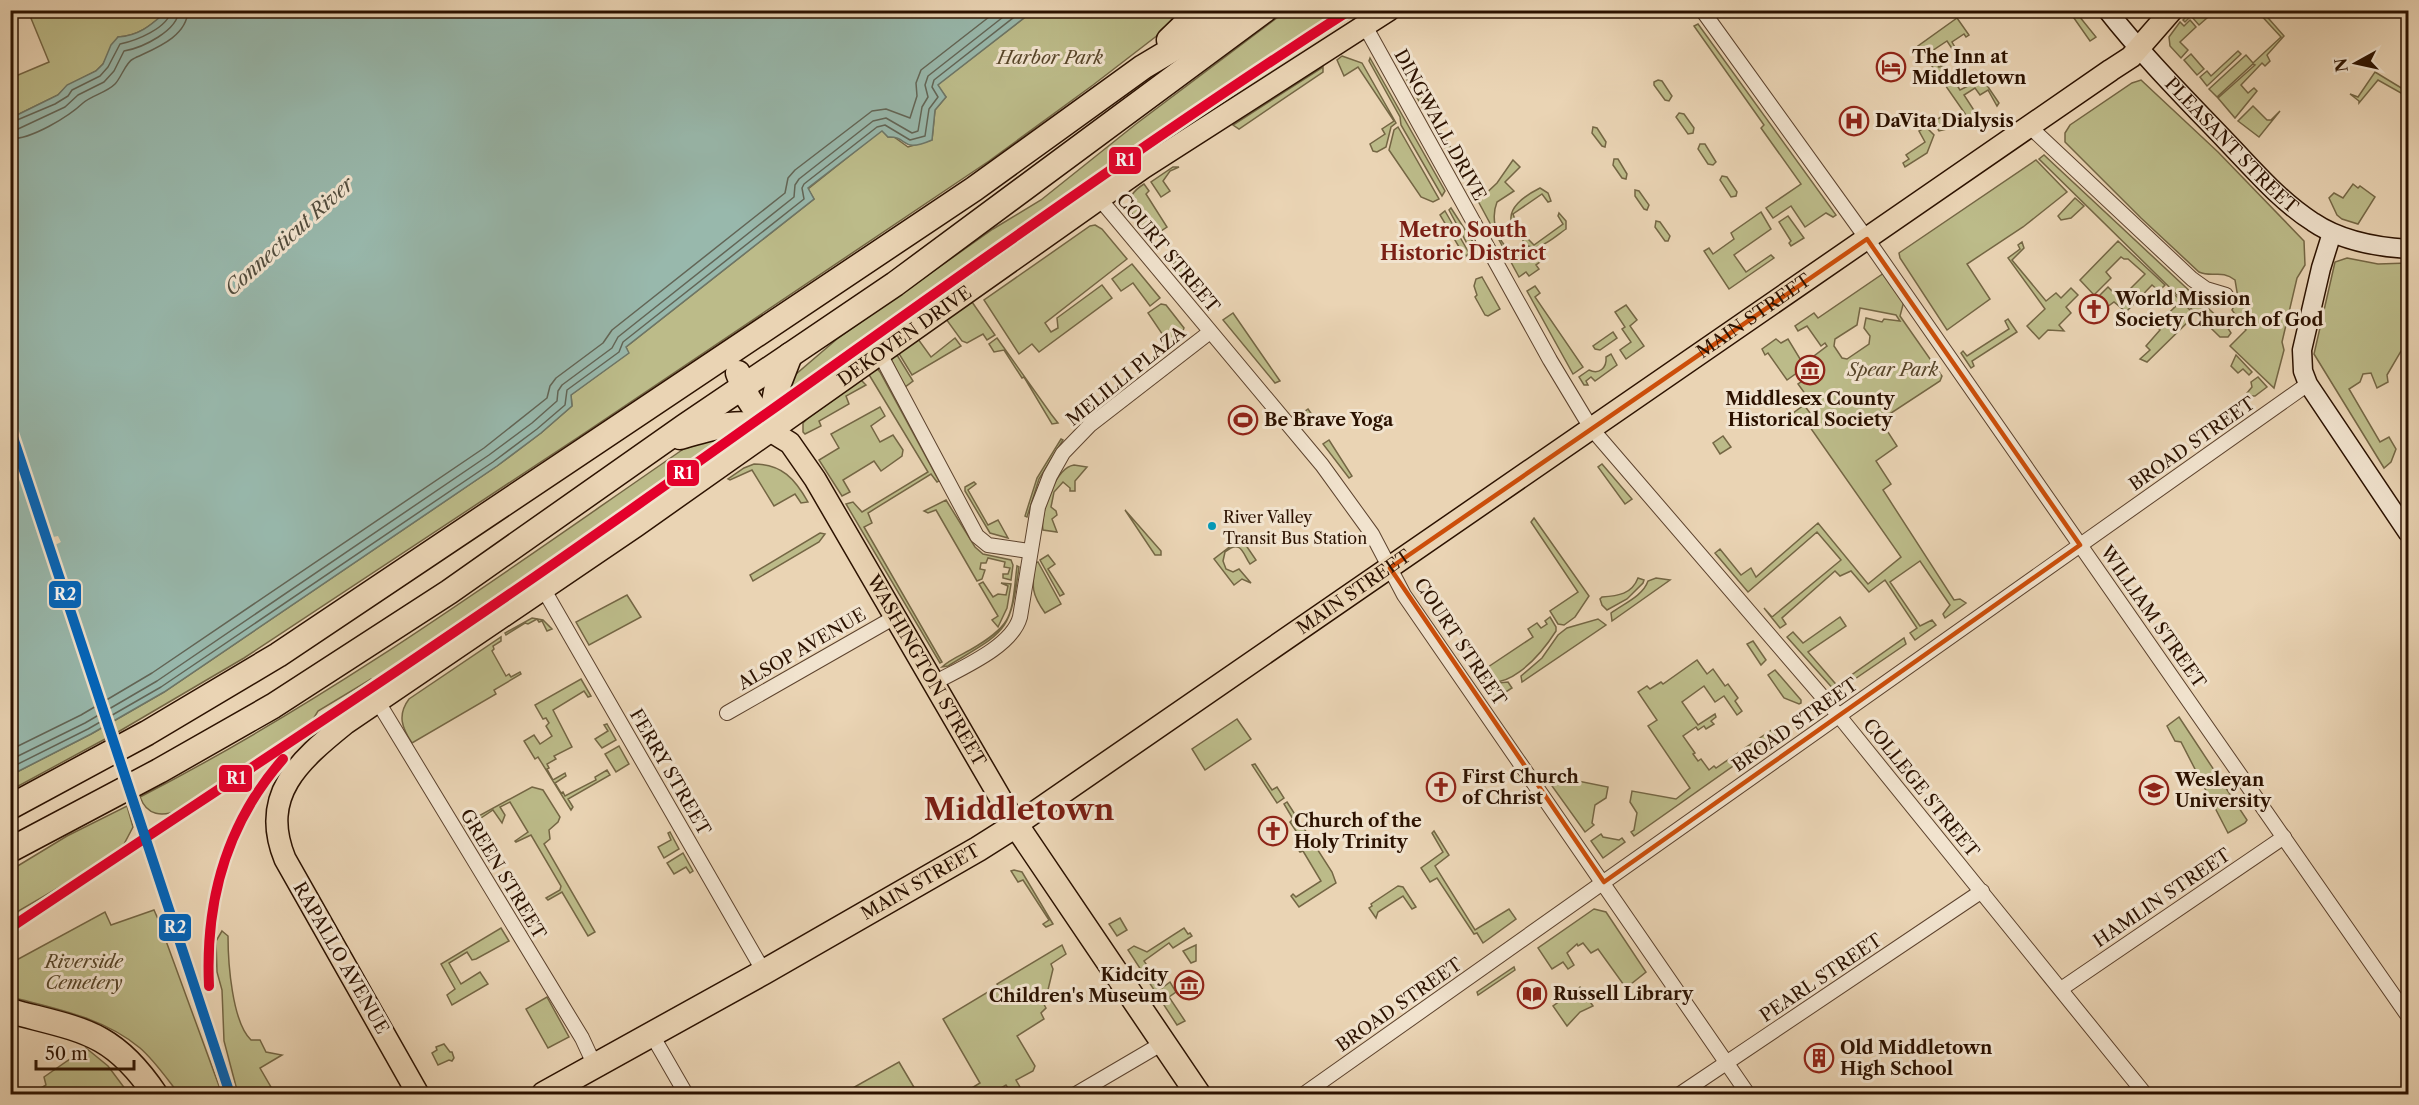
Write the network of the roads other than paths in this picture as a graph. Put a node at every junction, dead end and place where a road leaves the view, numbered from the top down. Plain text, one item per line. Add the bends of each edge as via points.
1 (1200, 10) edge
2 (1232, 10) edge
3 (1265, 10) edge
4 (1389, 10) edge
5 (1702, 10) edge
6 (2107, 10) edge
7 (2172, 10) edge
8 (1365, 26) junction
9 (2139, 48) junction
10 (1143, 67) junction
11 (2030, 127) junction
12 (1099, 198) junction
13 (2332, 232) junction
14 (1867, 239) junction
15 (2409, 249) edge
16 (2226, 294) dead end
17 (1210, 332) junction
18 (735, 350) junction
19 (880, 354) junction
20 (790, 356) junction
21 (2308, 384) junction
22 (742, 387) junction
23 (1591, 428) junction
24 (769, 430) junction
25 (663, 441) junction
26 (2409, 533) edge
27 (2080, 545) junction
28 (1029, 551) junction
29 (1390, 568) junction
30 (544, 590) junction
31 (895, 616) junction
32 (934, 683) junction
33 (378, 702) junction
34 (727, 713) dead end
35 (1839, 716) junction
36 (10, 807) edge
37 (275, 818) joint
38 (1016, 825) junction
39 (2284, 837) junction
40 (10, 850) edge
41 (1604, 882) junction
42 (1982, 891) junction
43 (764, 972) junction
44 (2061, 989) junction
45 (10, 1011) edge
46 (2409, 1016) edge
47 (652, 1035) junction
48 (1163, 1042) junction
49 (1727, 1063) junction
50 (595, 1066) junction
51 (155, 1095) edge
52 (418, 1095) edge
53 (544, 1095) edge
54 (686, 1095) edge
55 (1076, 1095) edge
56 (1198, 1095) edge
57 (1304, 1095) edge
58 (1680, 1095) edge
59 (1748, 1095) edge
60 (2145, 1095) edge

1 - 10 highway
2 - 10 highway
3 - 20 highway via 904,277
4 - 8 main road, DEKOVEN DRIVE
5 - 14 street, WILLIAM STREET
6 - 9 street, PLEASANT STREET
7 - 9 main road, MAIN STREET
8 - 12 main road, DEKOVEN DRIVE via 1228,111
8 - 23 street, DINGWALL DRIVE
9 - 11 main road, MAIN STREET
9 - 13 street, PLEASANT STREET via 2276,193
10 - 18 highway via 974,189
11 - 14 main road, MAIN STREET
11 - 16 street via 2192,279 2206,289
12 - 17 street, COURT STREET
12 - 19 main road, DEKOVEN DRIVE
13 - 15 street, PLEASANT STREET via 2375,246
13 - 21 street via 2302,350 2302,371
14 - 23 main road, MAIN STREET
14 - 27 street, WILLIAM STREET
17 - 28 street, MELILLI PLAZA via 1090,425 1068,448 1054,467 1041,497
17 - 29 street, COURT STREET via 1322,465 1372,534
18 - 22 highway
18 - 36 highway via 278,655 147,734
19 - 24 main road, DEKOVEN DRIVE
19 - 28 street via 977,536 988,545
20 - 22 highway
20 - 24 highway via 776,391
21 - 26 street
21 - 27 street, BROAD STREET
22 - 24 highway
22 - 25 highway
23 - 29 main road, MAIN STREET
23 - 35 street, COLLEGE STREET
24 - 25 highway via 750,425 725,426
24 - 30 main road, DEKOVEN DRIVE
24 - 31 main road, WASHINGTON STREET via 790,443 801,458
25 - 40 highway via 317,680 198,750
27 - 35 street, BROAD STREET
27 - 39 street, WILLIAM STREET
28 - 32 street, MELILLI PLAZA via 1015,631 993,649
29 - 38 main road, MAIN STREET
29 - 41 street, COURT STREET via 1404,595
30 - 33 main road, DEKOVEN DRIVE
30 - 43 street, FERRY STREET
31 - 32 main road, WASHINGTON STREET
31 - 34 street, ALSOP AVENUE
32 - 38 main road, WASHINGTON STREET
33 - 37 main road, DEKOVEN DRIVE via 312,752 286,784
33 - 50 street, GREEN STREET via 582,1038
35 - 41 street, BROAD STREET
35 - 42 street, COLLEGE STREET
37 - 52 main road, RAPALLO AVENUE via 275,832 285,859
38 - 43 highway, MAIN STREET
38 - 48 highway, WASHINGTON STREET
39 - 44 street, HAMLIN STREET
39 - 46 street, WILLIAM STREET
41 - 49 street, COURT STREET
41 - 57 street, BROAD STREET
42 - 44 street, COLLEGE STREET
42 - 49 street, PEARL STREET
43 - 47 highway, MAIN STREET
44 - 60 street, COLLEGE STREET
45 - 51 highway via 102,1040 132,1063
47 - 50 highway, MAIN STREET
47 - 54 street
48 - 55 street
48 - 56 highway, WASHINGTON STREET
49 - 58 street, PEARL STREET
49 - 59 street, COURT STREET
50 - 53 highway, MAIN STREET

